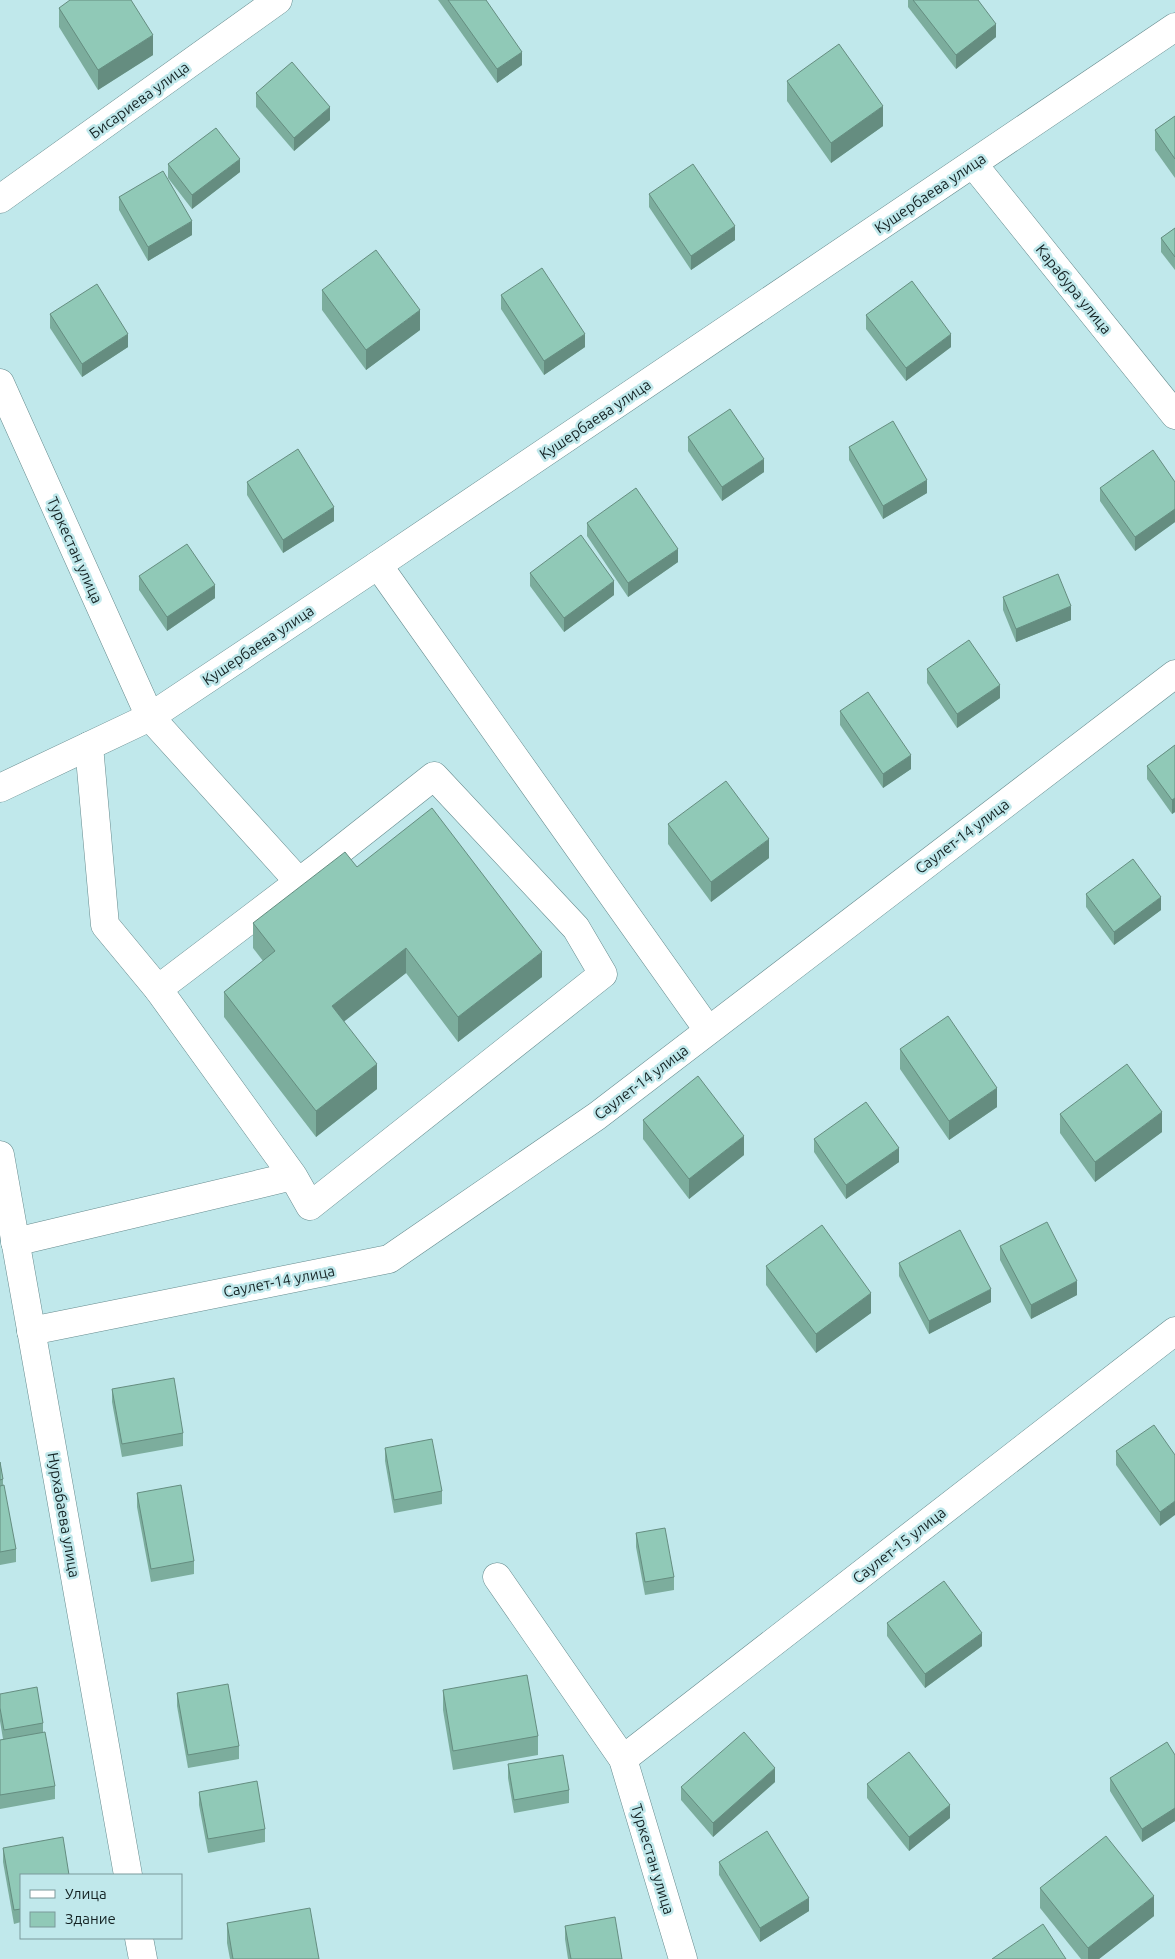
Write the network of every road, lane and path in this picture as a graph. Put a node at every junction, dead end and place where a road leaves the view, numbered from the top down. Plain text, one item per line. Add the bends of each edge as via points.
1 (278, 0) edge
2 (1175, 27) edge
3 (973, 164) junction
4 (0, 199) edge
5 (0, 383) edge
6 (1175, 415) edge
7 (378, 566) junction
8 (1175, 674) edge
9 (150, 717) junction
10 (89, 746) junction
11 (0, 788) edge
12 (299, 882) junction
13 (158, 988) junction
14 (708, 1030) junction
15 (0, 1155) edge
16 (293, 1176) junction
17 (15, 1242) junction
18 (31, 1330) junction
19 (1175, 1331) edge
20 (496, 1577) dead end
21 (623, 1759) junction
22 (128, 1874) edge
23 (139, 1939) edge
24 (143, 1959) edge
25 (683, 1959) edge

1 - 4 street, Бисариева улица
2 - 3 street, Кушербаева улица
3 - 6 street, Карабура улица
3 - 7 street, Кушербаева улица
5 - 9 street, Туркестан улица
7 - 9 street, Кушербаева улица
7 - 14 street
8 - 14 street, Саулет-14 улица
9 - 10 street, Кушербаева улица
9 - 12 street, Туркестан улица
10 - 11 street, Кушербаева улица
10 - 13 street via 105,925
12 - 13 street
12 - 16 street via 434,776 576,928 603,974 310,1206
13 - 16 street
14 - 18 street, Саулет-14 улица via 596,1116 389,1259
15 - 17 street, Нурхабаева улица
16 - 17 street
17 - 18 street, Нурхабаева улица
18 - 22 street, Нурхабаева улица
19 - 21 street, Саулет-15 улица
20 - 21 street, Туркестан улица
21 - 25 street, Туркестан улица
23 - 24 street

